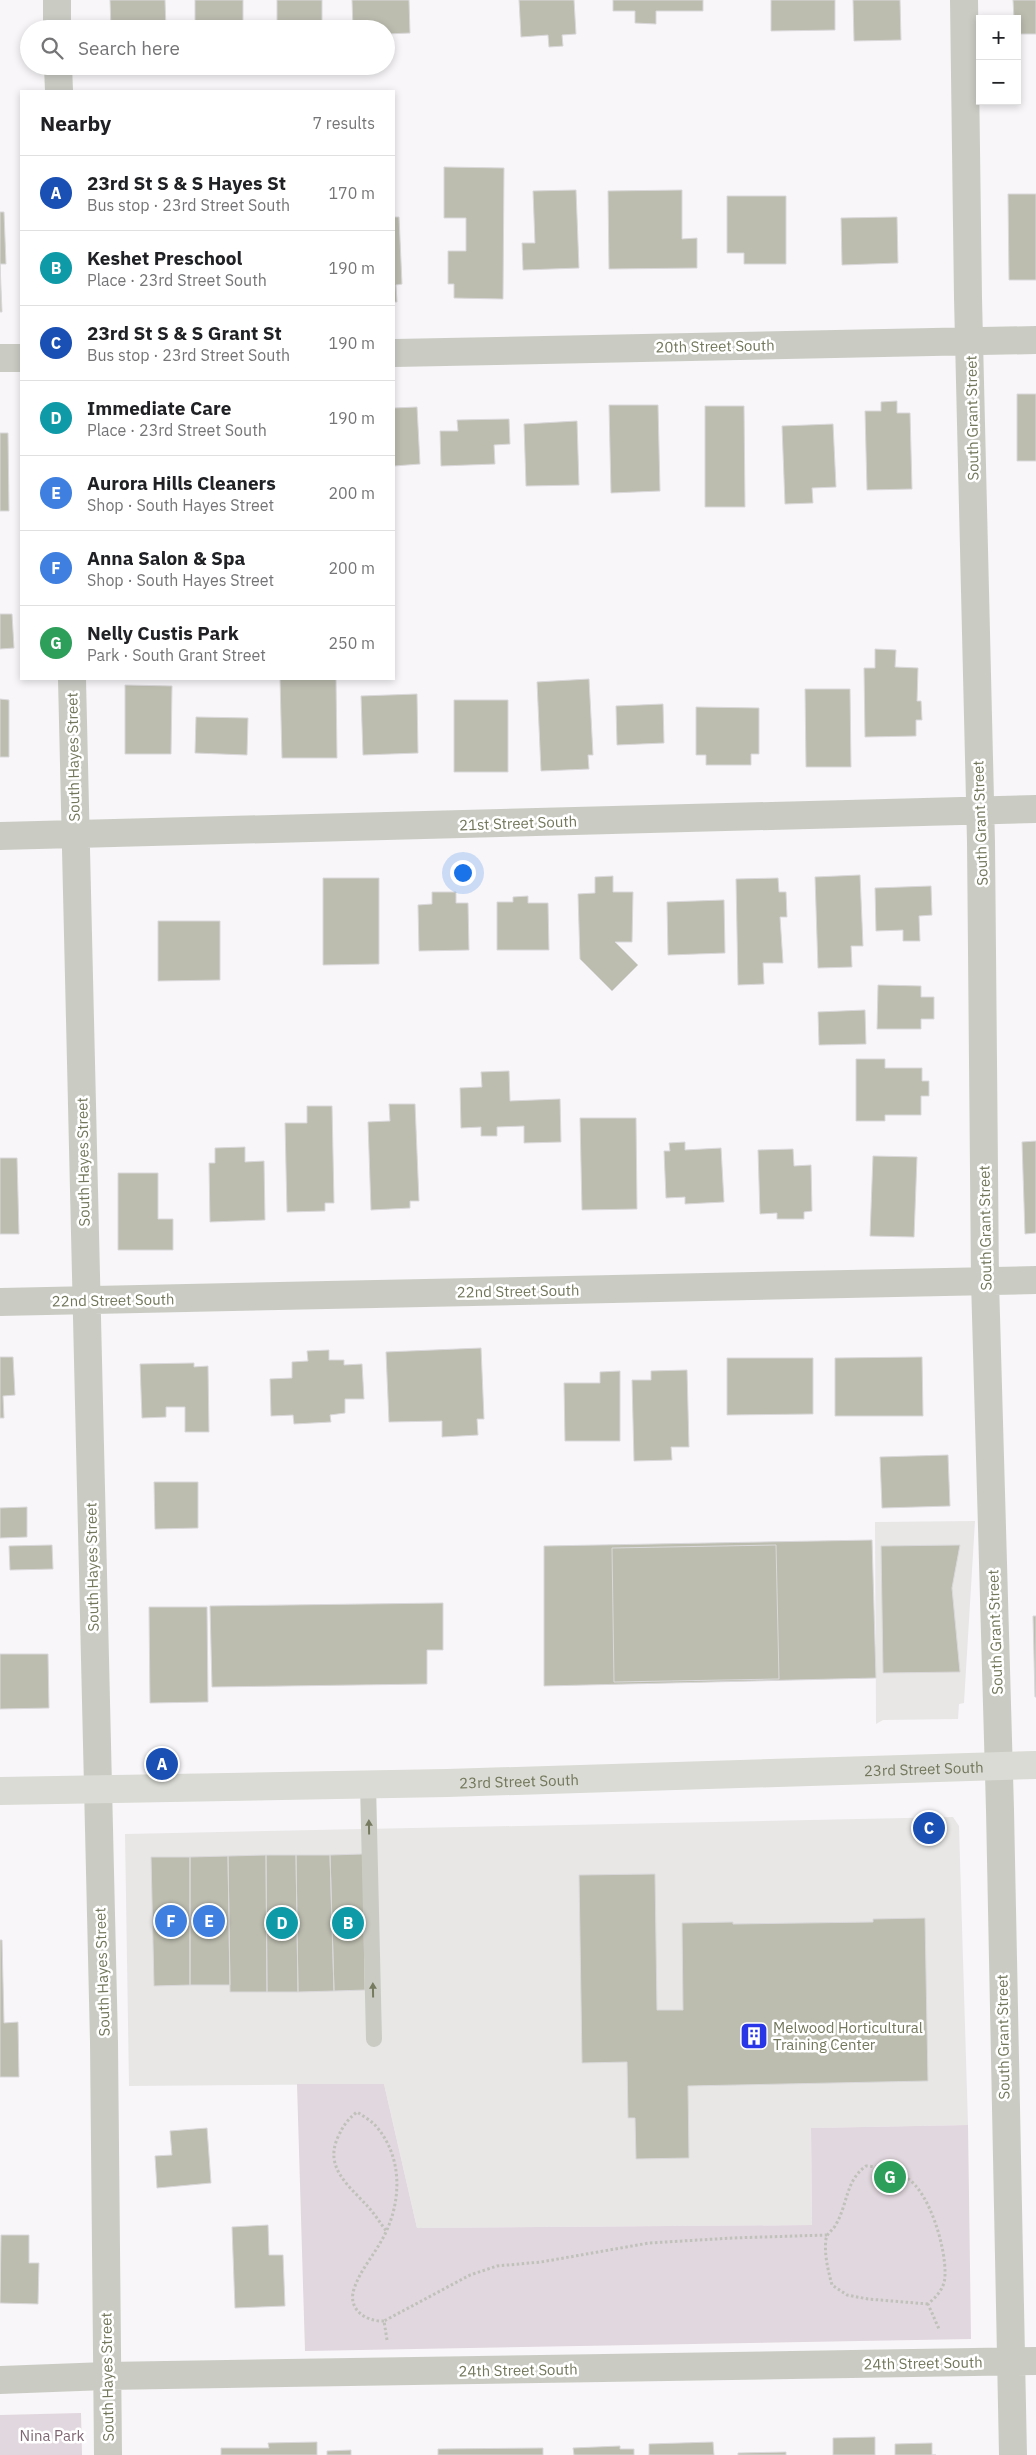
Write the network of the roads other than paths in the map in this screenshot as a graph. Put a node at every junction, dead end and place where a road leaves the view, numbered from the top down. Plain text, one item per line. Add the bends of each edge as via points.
1 (57, 0) edge
2 (964, 0) edge
3 (57, 20) edge
4 (58, 75) edge
5 (59, 90) edge
6 (1036, 340) edge
7 (970, 341) junction
8 (395, 353) edge
9 (0, 358) edge
10 (20, 358) edge
11 (72, 680) edge
12 (1036, 809) edge
13 (980, 810) junction
14 (75, 835) junction
15 (0, 836) edge
16 (1036, 1280) edge
17 (985, 1281) junction
18 (87, 1300) junction
19 (0, 1302) edge
20 (1036, 1765) edge
21 (998, 1766) junction
22 (368, 1784) junction
23 (97, 1789) junction
24 (0, 1791) edge
25 (374, 2038) dead end
26 (1023, 2361) edge
27 (106, 2376) junction
28 (0, 2380) edge
29 (108, 2455) edge
30 (1013, 2455) edge

1 - 3 street
2 - 7 street, South Grant Street
4 - 5 street
6 - 7 street, 20th Street South
7 - 8 street, 20th Street South
7 - 13 street, South Grant Street
9 - 10 street
11 - 14 street, South Hayes Street
12 - 13 street, 21st Street South
13 - 14 street, 21st Street South
13 - 17 street, South Grant Street
14 - 15 street, 21st Street South
14 - 18 street, South Hayes Street
16 - 17 street, 22nd Street South
17 - 18 street, 22nd Street South
17 - 21 street, South Grant Street
18 - 19 street, 22nd Street South
18 - 23 street, South Hayes Street
20 - 21 street, 23rd Street South
21 - 22 street, 23rd Street South
21 - 26 street, South Grant Street
22 - 23 street, 23rd Street South
25 -> 22 lane
23 - 24 street, 23rd Street South
23 - 27 street, South Hayes Street via 104,2042
26 - 27 street, 24th Street South
26 - 30 street, South Grant Street
27 - 28 street, 24th Street South
27 - 29 street, South Hayes Street

